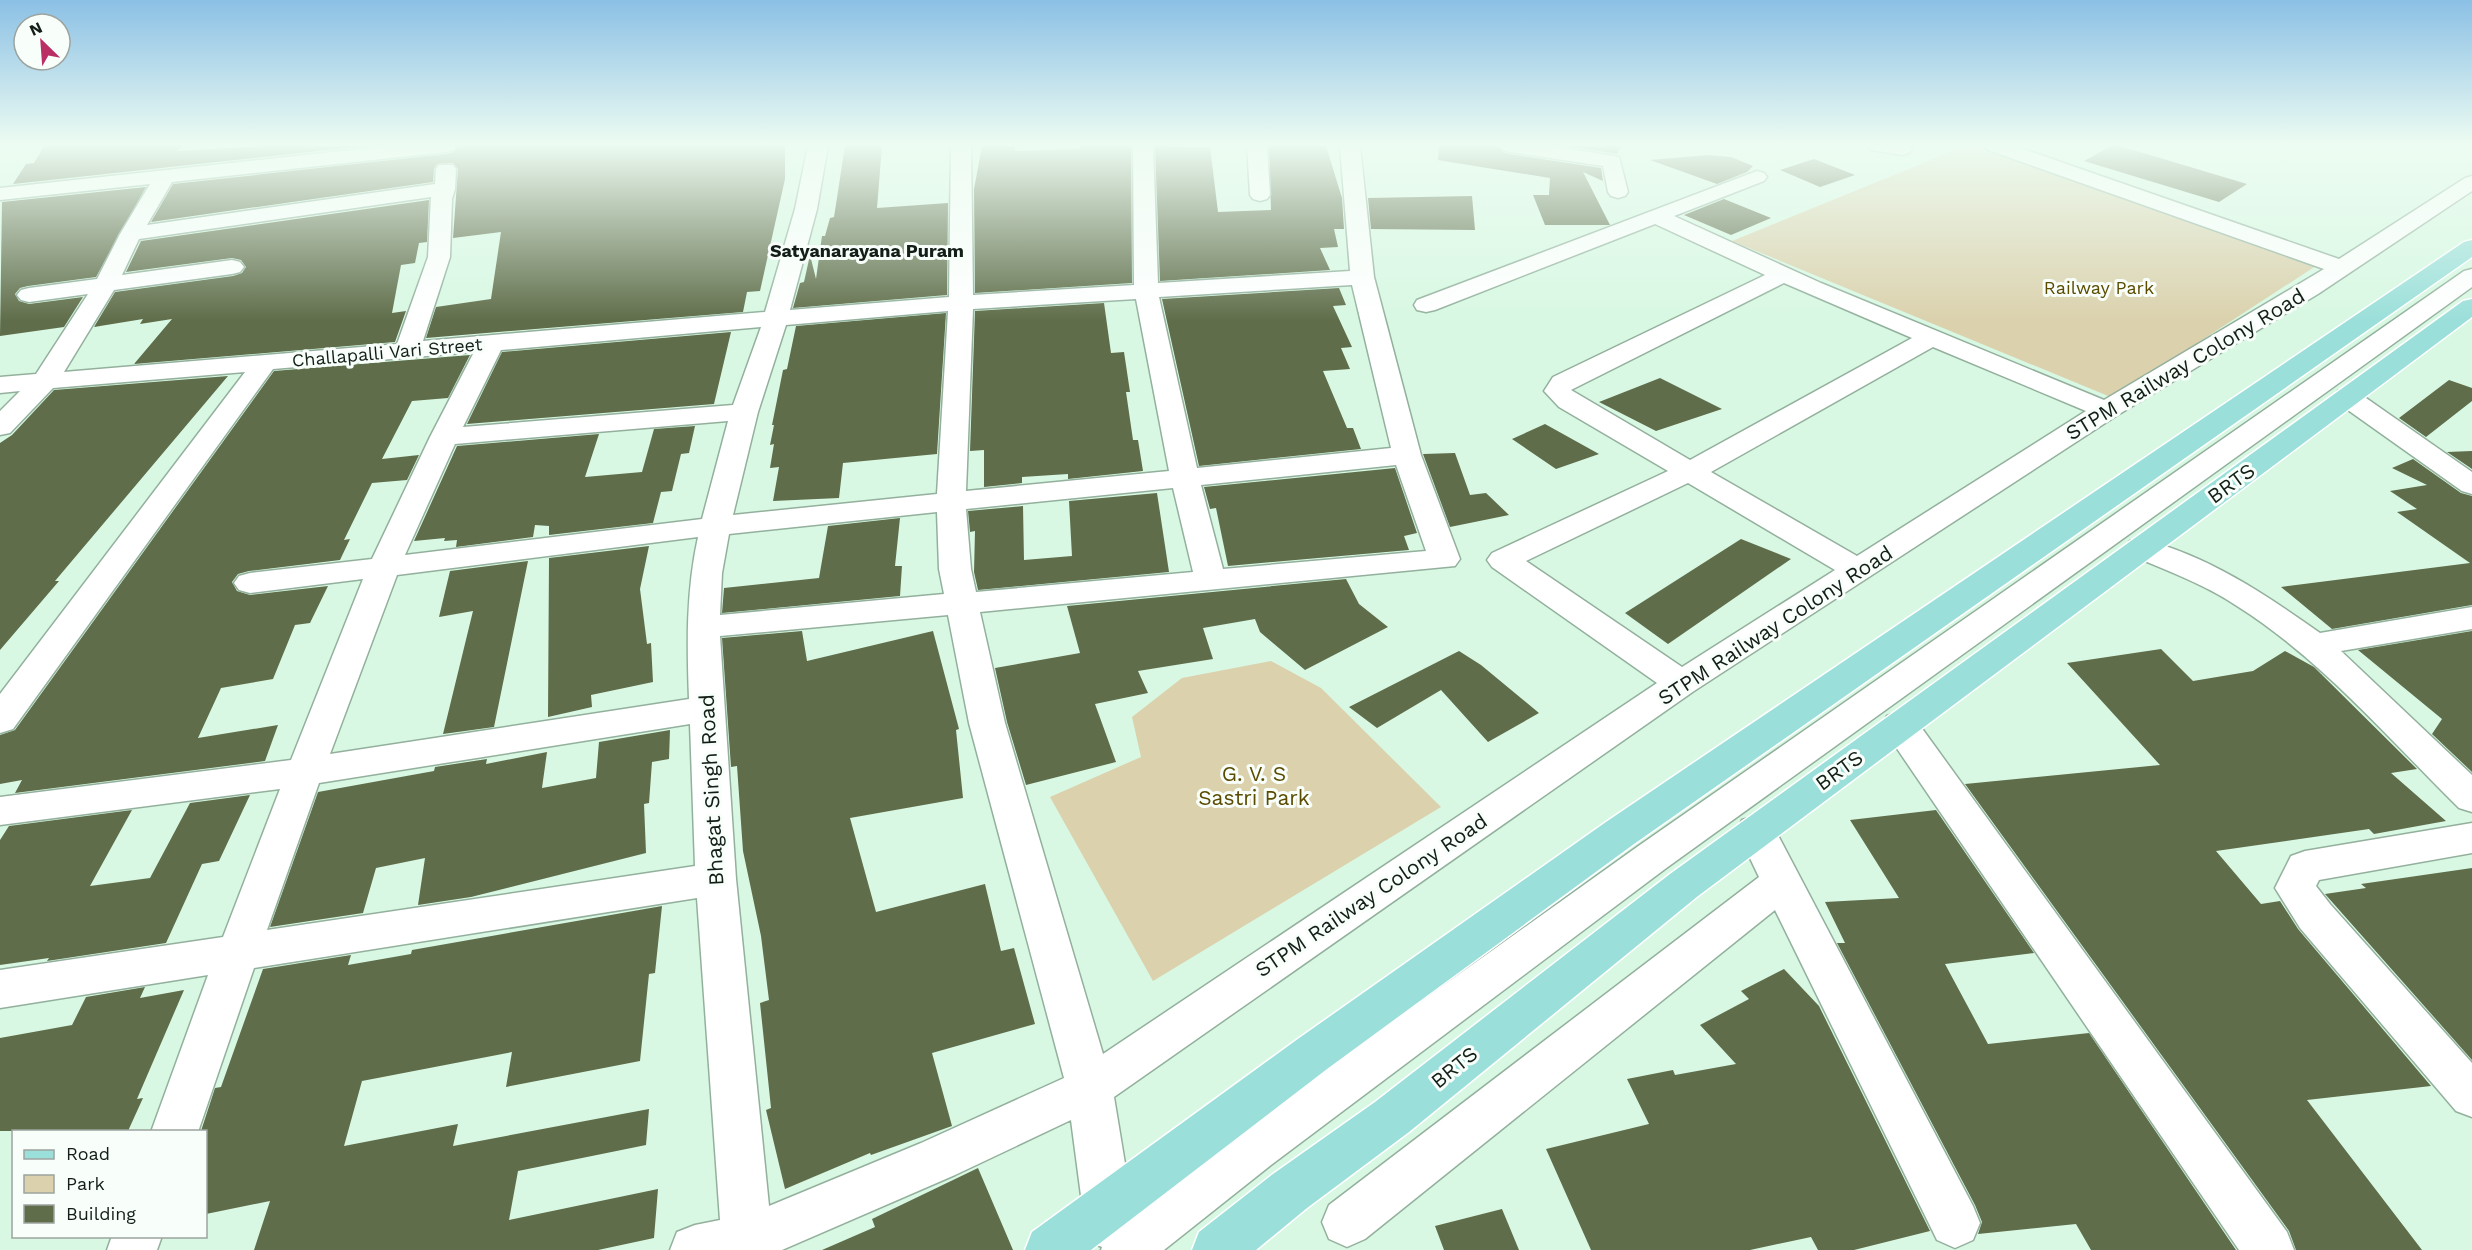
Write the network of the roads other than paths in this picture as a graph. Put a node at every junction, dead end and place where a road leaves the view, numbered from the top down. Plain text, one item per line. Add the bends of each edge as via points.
1 (149, 204) edge
2 (338, 204) edge
3 (441, 204) edge
4 (807, 204) edge
5 (961, 204) edge
6 (1144, 204) edge
7 (1355, 204) edge
8 (1690, 204) edge
9 (2161, 204) edge
10 (2438, 204) edge
11 (1659, 217) junction
12 (132, 234) junction
13 (2472, 246) edge
14 (232, 267) dead end
15 (2342, 268) junction
16 (1785, 274) junction
17 (111, 275) junction
18 (2472, 276) edge
19 (1362, 277) junction
20 (22, 288) dead end
21 (1146, 290) junction
22 (961, 303) junction
23 (1426, 305) dead end
24 (2472, 306) edge
25 (775, 320) junction
26 (1932, 337) junction
27 (491, 344) junction
28 (407, 350) junction
29 (265, 363) junction
30 (45, 381) junction
31 (0, 386) edge
32 (2347, 397) junction
33 (2106, 410) junction
34 (744, 412) junction
35 (0, 427) edge
36 (444, 437) junction
37 (1407, 455) junction
38 (1691, 471) junction
39 (1185, 477) junction
40 (2472, 485) edge
41 (951, 502) junction
42 (715, 526) junction
43 (2141, 548) junction
44 (384, 567) junction
45 (1859, 570) junction
46 (1210, 579) junction
47 (250, 583) dead end
48 (961, 604) junction
49 (2472, 618) edge
50 (703, 627) junction
51 (2314, 645) junction
52 (1682, 682) junction
53 (706, 709) junction
54 (0, 720) edge
55 (1900, 725) junction
56 (303, 772) junction
57 (2472, 798) edge
58 (0, 811) edge
59 (1756, 831) junction
60 (2472, 838) edge
61 (716, 879) junction
62 (1781, 883) junction
63 (236, 953) junction
64 (0, 989) edge
65 (1090, 1088) junction
66 (2472, 1096) edge
67 (174, 1130) edge
68 (1347, 1222) dead end
69 (1955, 1223) dead end
70 (1109, 1228) edge
71 (747, 1240) junction
72 (695, 1250) edge
73 (1050, 1250) edge
74 (1126, 1250) edge
75 (1217, 1250) edge
76 (2269, 1250) edge

1 - 12 street
2 - 12 street
3 - 28 street via 439,257
4 - 25 street, Bhagat Singh Road
5 - 22 street
6 - 21 street
7 - 19 street
8 - 11 street
9 - 15 street
10 - 15 street, STPM Railway Colony Road
11 - 16 street
11 - 23 street
12 - 17 street
13 - 70 main road via 1620,833 1311,1055
14 - 17 street
15 - 33 street, STPM Railway Colony Road
16 - 26 street
16 - 38 street via 1562,383 1557,391
17 - 20 street
17 - 30 street
18 - 74 street via 1651,858 1254,1149
19 - 21 street, Challapalli Vari Street
19 - 37 street
21 - 22 street, Challapalli Vari Street
21 - 39 street
22 - 25 street, Challapalli Vari Street
22 - 41 street
24 - 32 main road, BRTS
25 - 27 street, Challapalli Vari Street
25 - 34 street, Bhagat Singh Road
26 - 33 street
26 - 38 street
27 - 28 street, Challapalli Vari Street
27 - 36 street
28 - 29 street, Challapalli Vari Street
29 - 30 street, Challapalli Vari Street
29 - 54 street
30 - 31 street, Challapalli Vari Street
30 - 35 street
32 - 40 street
32 - 43 main road, BRTS
33 - 45 street, STPM Railway Colony Road
34 - 36 street
34 - 42 street, Bhagat Singh Road
36 - 44 street
37 - 39 street
37 - 46 street via 1444,559
38 - 45 street
38 - 52 street via 1503,560
39 - 41 street
39 - 46 street
41 - 42 street
41 - 48 street
42 - 44 street
42 - 50 street, Bhagat Singh Road via 706,573
43 - 51 street via 2204,574 2248,598
43 - 55 main road, BRTS
44 - 47 street
44 - 56 street
45 - 52 street, STPM Railway Colony Road
46 - 48 street
48 - 50 street
48 - 65 street via 987,723
49 - 51 street
50 - 53 street, Bhagat Singh Road
51 - 57 street
52 - 65 street, STPM Railway Colony Road
53 - 56 street
53 - 61 street, Bhagat Singh Road
55 - 59 main road, BRTS
55 - 76 street
56 - 58 street
56 - 63 street
59 - 62 street
59 - 75 main road, BRTS
60 - 66 street via 2305,867 2295,888
61 - 63 street
61 - 71 street, Bhagat Singh Road
62 - 68 street
62 - 69 street
63 - 64 street
63 - 67 street
65 - 70 street
65 - 71 street, STPM Railway Colony Road via 938,1159
70 - 73 main road
71 - 72 street

